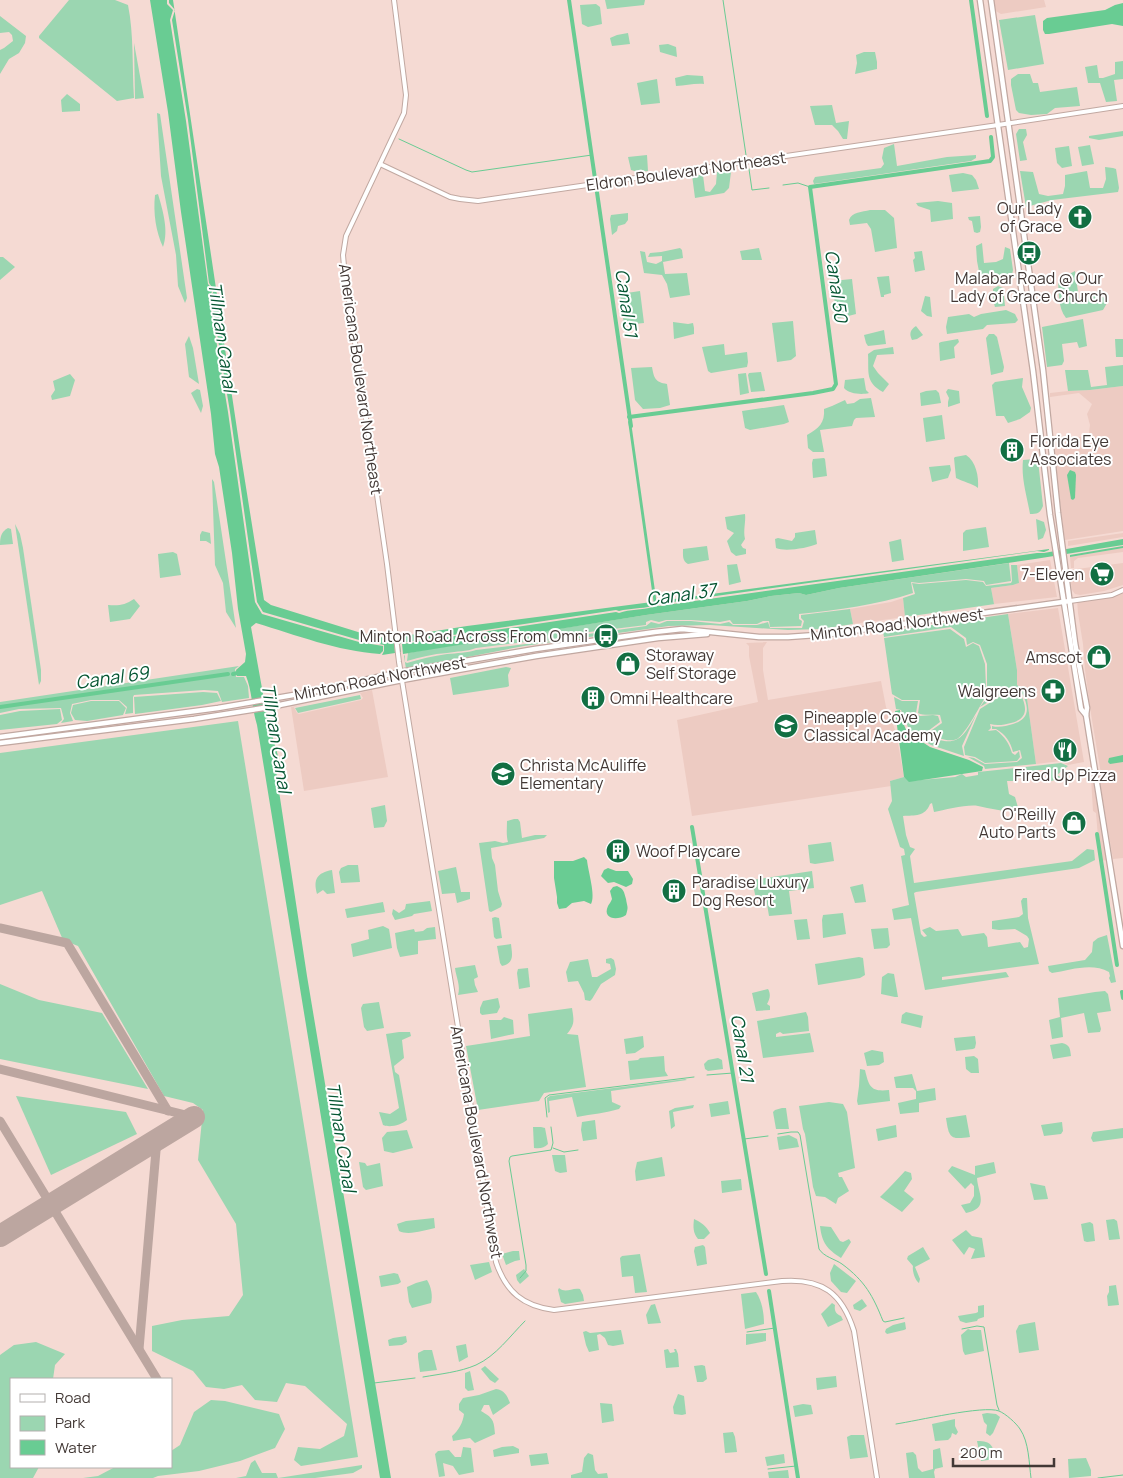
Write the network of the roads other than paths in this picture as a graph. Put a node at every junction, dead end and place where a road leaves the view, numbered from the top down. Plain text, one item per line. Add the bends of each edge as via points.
1 (394, 0) edge
2 (980, 0) edge
3 (991, 0) edge
4 (1123, 106) edge
5 (1009, 124) junction
6 (998, 125) junction
7 (380, 164) junction
8 (1123, 590) edge
9 (1070, 601) junction
10 (1064, 602) junction
11 (730, 634) junction
12 (400, 672) junction
13 (402, 680) junction
14 (1086, 715) junction
15 (0, 737) edge
16 (0, 743) edge
17 (1123, 946) edge
18 (878, 1478) edge

1 - 7 street, Americana Boulevard Northeast via 406,94 404,114
2 - 6 main road
3 - 5 main road
4 - 5 street, Eldron Boulevard Northeast
5 - 6 street, Eldron Boulevard Northeast
5 - 9 main road via 1043,370
6 - 7 street, Eldron Boulevard Northeast via 469,201 450,197
6 - 10 main road
7 - 12 street, Americana Boulevard Northeast via 346,236 343,255
8 - 9 street via 1112,595
9 - 10 main road, Minton Road Northwest
9 - 14 main road
10 - 11 main road, Minton Road Northwest via 830,634 759,637
10 - 14 main road via 1081,708
11 - 12 main road, Minton Road Northwest via 682,629 655,632
11 - 13 main road, Minton Road Northwest via 695,634 631,642
12 - 13 street, Americana Boulevard Northeast
12 - 15 main road, Minton Road Northwest via 269,700
13 - 16 main road, Minton Road Northwest via 194,719
13 - 18 street, Americana Boulevard Northwest via 496,1262 506,1284 526,1302 554,1310 782,1280 819,1285 843,1304 852,1323
14 - 17 main road

